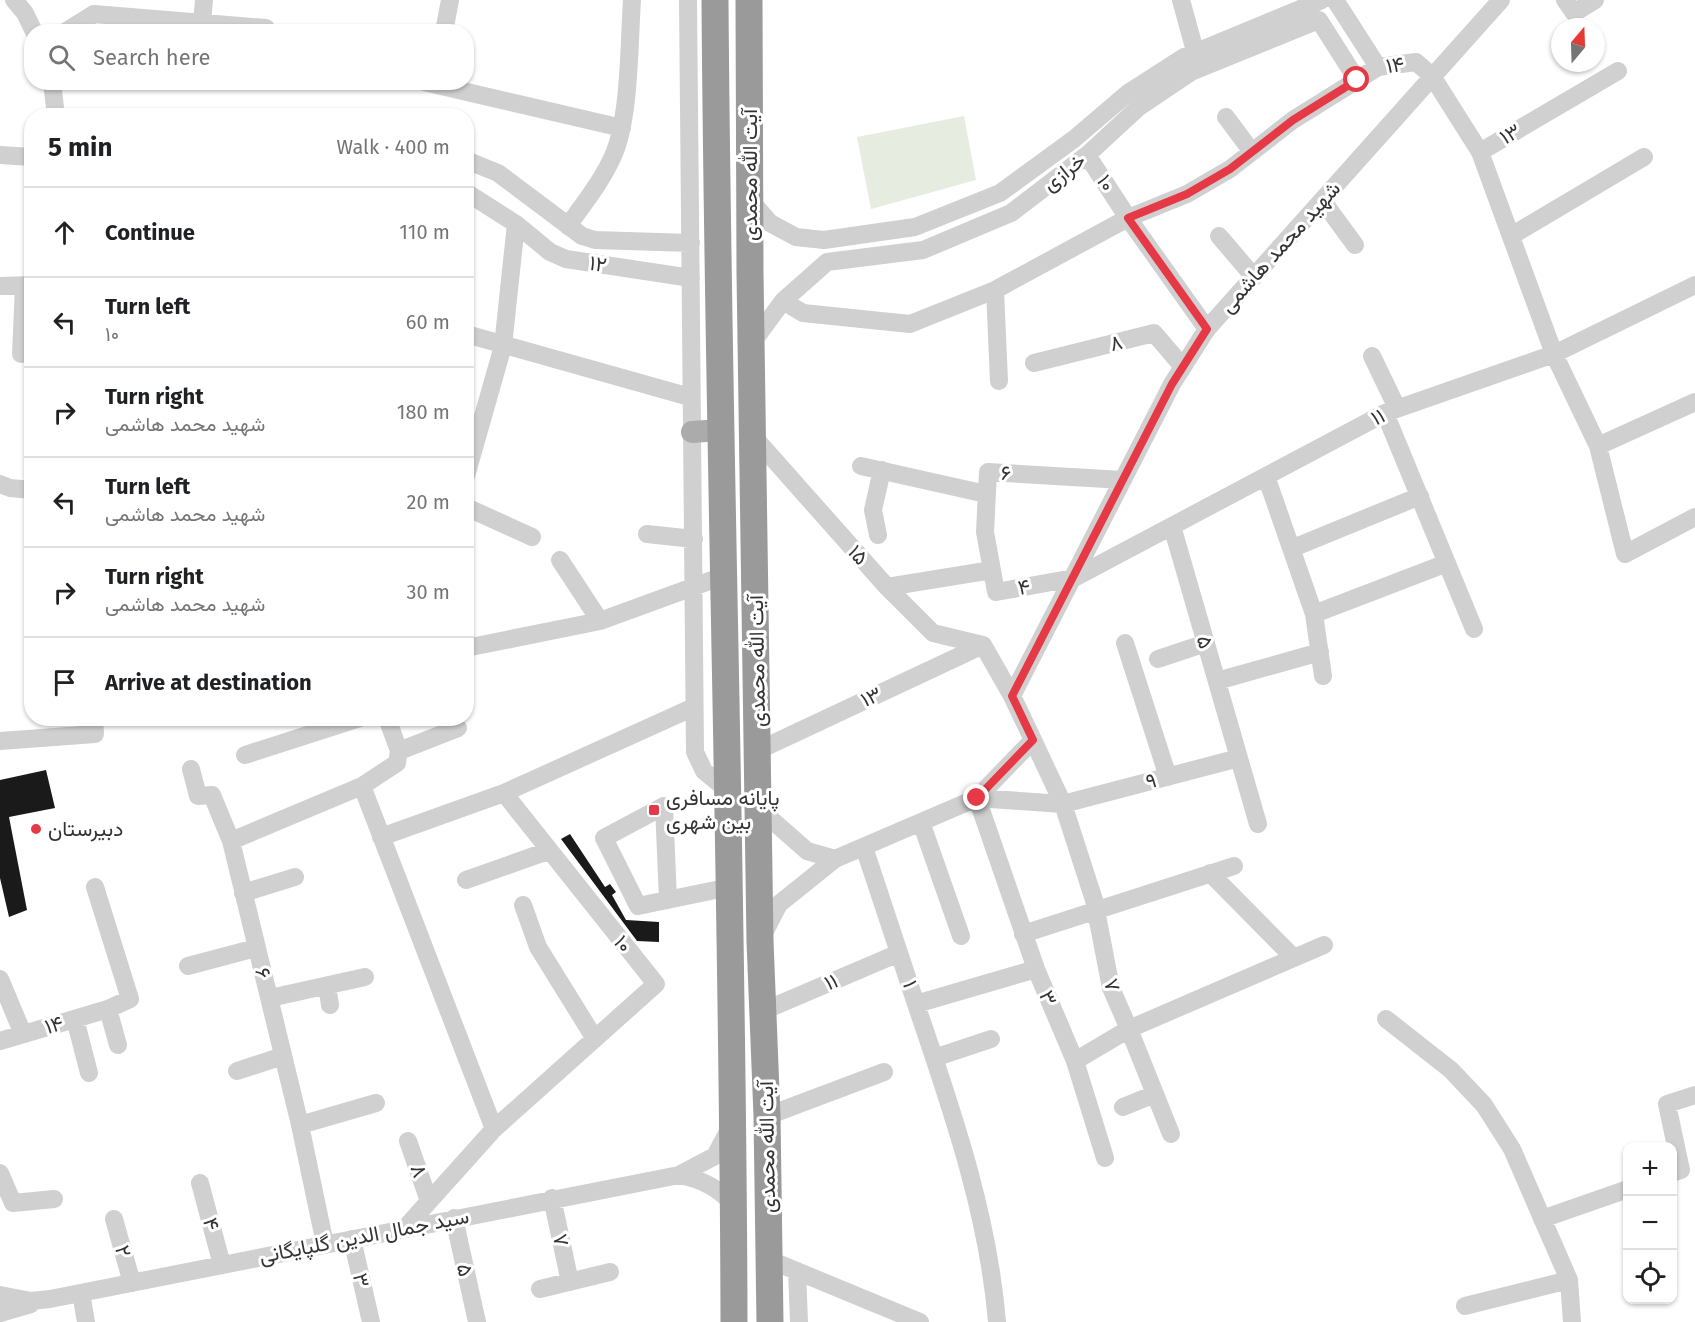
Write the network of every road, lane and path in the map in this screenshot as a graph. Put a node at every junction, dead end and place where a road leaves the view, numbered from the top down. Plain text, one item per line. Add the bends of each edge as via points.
1 (14, 0) edge
2 (204, 0) edge
3 (450, 0) edge
4 (632, 0) edge
5 (688, 0) edge
6 (715, 0) edge
7 (749, 0) edge
8 (1181, 0) edge
9 (1322, 0) edge
10 (1335, 0) edge
11 (1501, 0) edge
12 (1565, 0) edge
13 (1595, 0) edge
14 (123, 8) edge
15 (202, 23) junction
16 (30, 24) edge
17 (78, 24) edge
18 (215, 24) edge
19 (446, 24) edge
20 (1198, 60) junction
21 (1378, 67) junction
22 (1618, 71) dead end
23 (1432, 76) junction
24 (1357, 80) junction
25 (53, 90) edge
26 (461, 90) edge
27 (55, 108) edge
28 (1226, 117) dead end
29 (622, 128) junction
30 (1252, 152) junction
31 (1480, 152) junction
32 (0, 155) edge
33 (1088, 155) junction
34 (24, 156) edge
35 (1644, 157) dead end
36 (474, 163) edge
37 (474, 197) edge
38 (1322, 200) junction
39 (751, 201) junction
40 (1128, 218) junction
41 (516, 224) junction
42 (568, 226) junction
43 (1219, 236) dead end
44 (1510, 236) junction
45 (691, 243) junction
46 (1355, 245) dead end
47 (718, 271) junction
48 (750, 273) junction
49 (1254, 277) junction
50 (691, 278) junction
51 (24, 285) edge
52 (1695, 285) edge
53 (0, 286) edge
54 (995, 290) junction
55 (783, 301) junction
56 (719, 320) junction
57 (24, 324) edge
58 (1207, 329) junction
59 (752, 331) junction
60 (474, 337) edge
61 (503, 346) junction
62 (21, 354) dead end
63 (1554, 354) junction
64 (1372, 356) dead end
65 (1034, 363) dead end
66 (1183, 367) junction
67 (999, 381) dead end
68 (690, 397) junction
69 (1695, 402) edge
70 (1391, 411) junction
71 (721, 430) junction
72 (692, 432) junction
73 (474, 436) edge
74 (753, 436) junction
75 (1598, 446) junction
76 (861, 466) dead end
77 (882, 470) junction
78 (1266, 476) junction
79 (1124, 480) junction
80 (0, 484) edge
81 (24, 489) edge
82 (987, 494) junction
83 (1420, 496) junction
84 (474, 511) edge
85 (1695, 517) edge
86 (1172, 526) junction
87 (647, 534) dead end
88 (879, 535) dead end
89 (532, 537) dead end
90 (694, 539) junction
91 (1293, 548) junction
92 (560, 560) dead end
93 (1447, 563) junction
94 (992, 570) junction
95 (723, 576) junction
96 (1074, 578) junction
97 (887, 587) junction
98 (696, 588) junction
99 (1314, 614) junction
100 (600, 621) junction
101 (1474, 629) dead end
102 (1125, 643) dead end
103 (1206, 644) junction
104 (982, 645) junction
105 (474, 646) edge
106 (1320, 652) junction
107 (1158, 659) dead end
108 (1323, 676) dead end
109 (1217, 681) junction
110 (1012, 696) junction
111 (694, 706) junction
112 (94, 726) edge
113 (335, 726) edge
114 (390, 726) edge
115 (458, 728) dead end
116 (1033, 740) junction
117 (0, 741) edge
118 (759, 750) junction
119 (399, 751) junction
120 (245, 755) dead end
121 (1239, 758) junction
122 (191, 769) dead end
123 (1168, 777) junction
124 (362, 786) junction
125 (726, 789) junction
126 (504, 793) junction
127 (977, 798) junction
128 (759, 804) junction
129 (1063, 804) junction
130 (921, 822) junction
131 (1258, 824) dead end
132 (381, 837) junction
133 (231, 841) junction
134 (864, 847) junction
135 (548, 851) junction
136 (835, 859) junction
137 (1234, 866) dead end
138 (1210, 873) junction
139 (295, 877) dead end
140 (466, 880) dead end
141 (95, 887) dead end
142 (730, 887) junction
143 (243, 893) junction
144 (668, 900) junction
145 (523, 905) dead end
146 (1095, 908) junction
147 (1023, 934) junction
148 (961, 936) dead end
149 (760, 941) junction
150 (1324, 945) dead end
151 (256, 948) junction
152 (899, 953) junction
153 (1294, 958) junction
154 (188, 966) dead end
155 (1036, 969) junction
156 (365, 977) dead end
157 (0, 980) edge
158 (327, 986) junction
159 (270, 998) junction
160 (916, 1004) junction
161 (330, 1005) dead end
162 (108, 1009) junction
163 (763, 1011) junction
164 (75, 1019) junction
165 (1386, 1019) dead end
166 (1129, 1029) junction
167 (23, 1034) junction
168 (595, 1039) junction
169 (991, 1039) dead end
170 (0, 1041) edge
171 (118, 1045) dead end
172 (283, 1056) junction
173 (934, 1058) junction
174 (1075, 1061) junction
175 (237, 1071) dead end
176 (884, 1072) dead end
177 (89, 1073) dead end
178 (1155, 1094) junction
179 (1695, 1095) edge
180 (376, 1103) dead end
181 (1123, 1107) dead end
182 (767, 1116) junction
183 (735, 1119) junction
184 (300, 1125) junction
185 (494, 1130) junction
186 (1171, 1134) dead end
187 (408, 1141) dead end
188 (1675, 1142) edge
189 (1677, 1150) edge
190 (1105, 1158) dead end
191 (1677, 1171) edge
192 (0, 1173) edge
193 (679, 1175) junction
194 (200, 1183) dead end
195 (1623, 1191) edge
196 (552, 1198) junction
197 (54, 1199) dead end
198 (429, 1201) junction
199 (734, 1206) junction
200 (454, 1218) junction
201 (1542, 1218) junction
202 (114, 1219) dead end
203 (406, 1227) junction
204 (352, 1239) junction
205 (326, 1244) junction
206 (770, 1260) junction
207 (222, 1265) junction
208 (797, 1271) junction
209 (610, 1272) dead end
210 (1569, 1280) junction
211 (570, 1282) junction
212 (132, 1283) junction
213 (540, 1289) dead end
214 (81, 1293) junction
215 (0, 1295) edge
216 (50, 1299) junction
217 (1465, 1306) dead end
218 (0, 1313) edge
219 (86, 1322) edge
220 (371, 1322) edge
221 (477, 1322) edge
222 (734, 1322) edge
223 (770, 1322) edge
224 (799, 1322) edge
225 (920, 1322) edge
226 (997, 1322) edge
227 (1572, 1322) edge

1 - 16 street
2 - 15 street
3 - 19 street
4 - 29 street
5 - 45 street
6 - 47 highway, آیت الله محمدی
7 - 39 highway, آیت الله محمدی
8 - 20 street
9 - 20 street, خرازی
10 - 21 street
11 - 23 street, شهید محمد هاشمی
12 - 13 street via 1574,13
14 - 15 street
14 - 17 street via 94,14
15 - 18 street
20 - 24 street, خرازی via 1319,20
20 - 33 street, خرازی
20 - 39 street, خرازی via 1128,93 1074,139 1000,193 915,227 824,240 795,237 770,223
21 - 23 street, ۱۴ via 1416,62
21 - 24 street, ۱۴
22 - 31 street, ۱۳
23 - 31 street, ۱۳
23 - 38 street, شهید محمد هاشمی
24 - 30 street, ۱۴ via 1293,120
25 - 27 street
26 - 29 street
28 - 30 street
29 - 42 street via 602,177
30 - 40 street, ۱۴ via 1187,194
31 - 44 street
32 - 34 street
33 - 40 street, ۱۰
33 - 55 street, خرازی via 1011,213 922,250 827,262
35 - 44 street
36 - 42 street via 498,173
37 - 41 street, ۱۲
38 - 46 street
38 - 49 street, شهید محمد هاشمی
39 - 48 highway, آیت الله محمدی
40 - 54 street, ۱۴
40 - 58 street, ۱۰
41 - 50 street, ۱۲ via 550,252 566,259
41 - 61 street
42 - 45 street via 595,240
43 - 49 street
44 - 63 street
45 - 50 street
47 - 48 highway via 721,278 734,284 747,279
47 - 56 highway, آیت الله محمدی
48 - 59 highway, آیت الله محمدی
49 - 58 street, شهید محمد هاشمی
50 - 68 street
51 - 53 street
52 - 63 street, ۱۱
54 - 55 street, ۱۴ via 910,324 803,313
54 - 67 street
55 - 59 street, خرازی
56 - 59 highway via 728,308 742,307
56 - 71 highway, آیت الله محمدی
57 - 62 street
58 - 66 street, شهید محمد هاشمی
59 - 74 highway, آیت الله محمدی
60 - 61 street
61 - 68 street
61 - 73 street
63 - 70 street, ۱۱
63 - 75 street
64 - 70 street
65 - 66 street, ۸ via 1154,333
66 - 79 street, شهید محمد هاشمی
68 - 72 street
69 - 75 street
70 - 78 street, ۱۱
70 - 83 street
71 - 72 main road
71 - 95 highway, آیت الله محمدی
72 - 90 street
74 - 97 street, ۱۵
74 - 118 highway, آیت الله محمدی
75 - 85 street via 1625,554
76 - 77 street
77 - 82 street
77 - 88 street via 873,510
78 - 86 street, ۱۱
78 - 91 street
79 - 82 street, ۶ via 988,472
79 - 96 street, شهید محمد هاشمی
80 - 81 street
82 - 94 street, ۶ via 985,531
83 - 91 street
83 - 93 street
84 - 89 street
86 - 96 street, ۱۱
86 - 103 street, ۵
87 - 90 street
90 - 98 street
91 - 99 street
92 - 100 street
93 - 99 street
93 - 101 street
94 - 96 street, ۴ via 996,592
94 - 97 street
95 - 98 street
95 - 125 highway, آیت الله محمدی
96 - 110 street, شهید محمد هاشمی
97 - 104 street, ۱۵ via 933,633
98 - 100 street
98 - 111 street
99 - 106 street
100 - 105 street
102 - 123 street
103 - 107 street
103 - 109 street, ۵
104 - 110 street
104 - 118 street, ۱۳
106 - 108 street
106 - 109 street
109 - 121 street, ۵
110 - 116 street
111 - 125 street via 695,752 704,771
111 - 126 street
112 - 117 street via 95,734
113 - 120 street
114 - 119 street
115 - 119 street
116 - 127 street
116 - 129 street, ۷
118 - 128 highway, آیت الله محمدی
119 - 124 street via 397,763
121 - 123 street, ۹
121 - 131 street, ۵
122 - 133 street, ۶ via 198,796 212,795
123 - 129 street, ۹
124 - 132 street
124 - 133 street
125 - 142 highway, آیت الله محمدی
126 - 132 street
126 - 135 street, ۱۰
127 - 129 street
127 - 130 street
127 - 147 street
128 - 136 street via 807,851
128 - 149 highway, آیت الله محمدی
129 - 146 street, ۷
130 - 134 street
130 - 148 street
132 - 185 street
133 - 143 street, ۶
134 - 136 street
134 - 152 street, ۱
135 - 140 street
135 - 168 street, ۱۰ via 656,984
136 - 149 street via 779,904
137 - 138 street
138 - 146 street
138 - 153 street
139 - 143 street
141 - 162 street via 130,999
142 - 144 street
142 - 183 highway, آیت الله محمدی
143 - 151 street, ۶
144 - 144 street via 667,865 664,806 603,838 638,906
145 - 168 street via 538,947
146 - 147 street
146 - 166 street, ۷ via 1111,988
147 - 155 street, ۳
149 - 163 highway, آیت الله محمدی
150 - 153 street
151 - 154 street
151 - 159 street, ۶
152 - 160 street, ۱
152 - 163 street, ۱۱
153 - 166 street
155 - 160 street, ۱
155 - 174 street, ۳
156 - 158 street
157 - 167 street
158 - 159 street
158 - 161 street
159 - 172 street, ۶
160 - 173 street
162 - 164 street, ۱۴
162 - 171 street
163 - 182 highway, آیت الله محمدی
164 - 167 street, ۱۴
164 - 177 street
165 - 201 street via 1451,1070 1484,1105 1512,1149
166 - 174 street
166 - 178 street, ۷
167 - 170 street, ۱۴
168 - 185 street, ۱۰
169 - 173 street
172 - 175 street
172 - 184 street, ۶
173 - 226 street via 976,1197 992,1268
174 - 190 street, ۳
176 - 182 street
178 - 181 street
178 - 186 street, ۷
179 - 188 street via 1668,1104
180 - 184 street
182 - 206 highway, آیت الله محمدی
183 - 193 street via 715,1156
183 - 199 highway, آیت الله محمدی
184 - 205 street, ۶
185 - 198 street, ۱۰
187 - 198 street, ۸
189 - 191 street via 1681,1170
192 - 197 street via 12,1203
193 - 196 street, سید جمال الدین گلپایگانی
193 - 199 street via 718,1190
194 - 207 street, ۴
195 - 201 street
196 - 200 street, سید جمال الدین گلپایگانی
196 - 211 street, ۷
198 - 203 street, ۱۰
199 - 222 highway, آیت الله محمدی
200 - 203 street, سید جمال الدین گلپایگانی
200 - 221 street, ۵
201 - 210 street
202 - 212 street, ۲
203 - 204 street, سید جمال الدین گلپایگانی
204 - 205 street, سید جمال الدین گلپایگانی
204 - 220 street, ۳
205 - 207 street, سید جمال الدین گلپایگانی
206 - 208 street
206 - 223 highway, آیت الله محمدی
207 - 212 street, سید جمال الدین گلپایگانی
208 - 224 street
208 - 225 street
209 - 211 street
210 - 217 street
210 - 227 street
211 - 213 street
212 - 214 street, سید جمال الدین گلپایگانی
214 - 216 street, سید جمال الدین گلپایگانی
214 - 219 street
215 - 216 street via 31,1301
216 - 218 street

